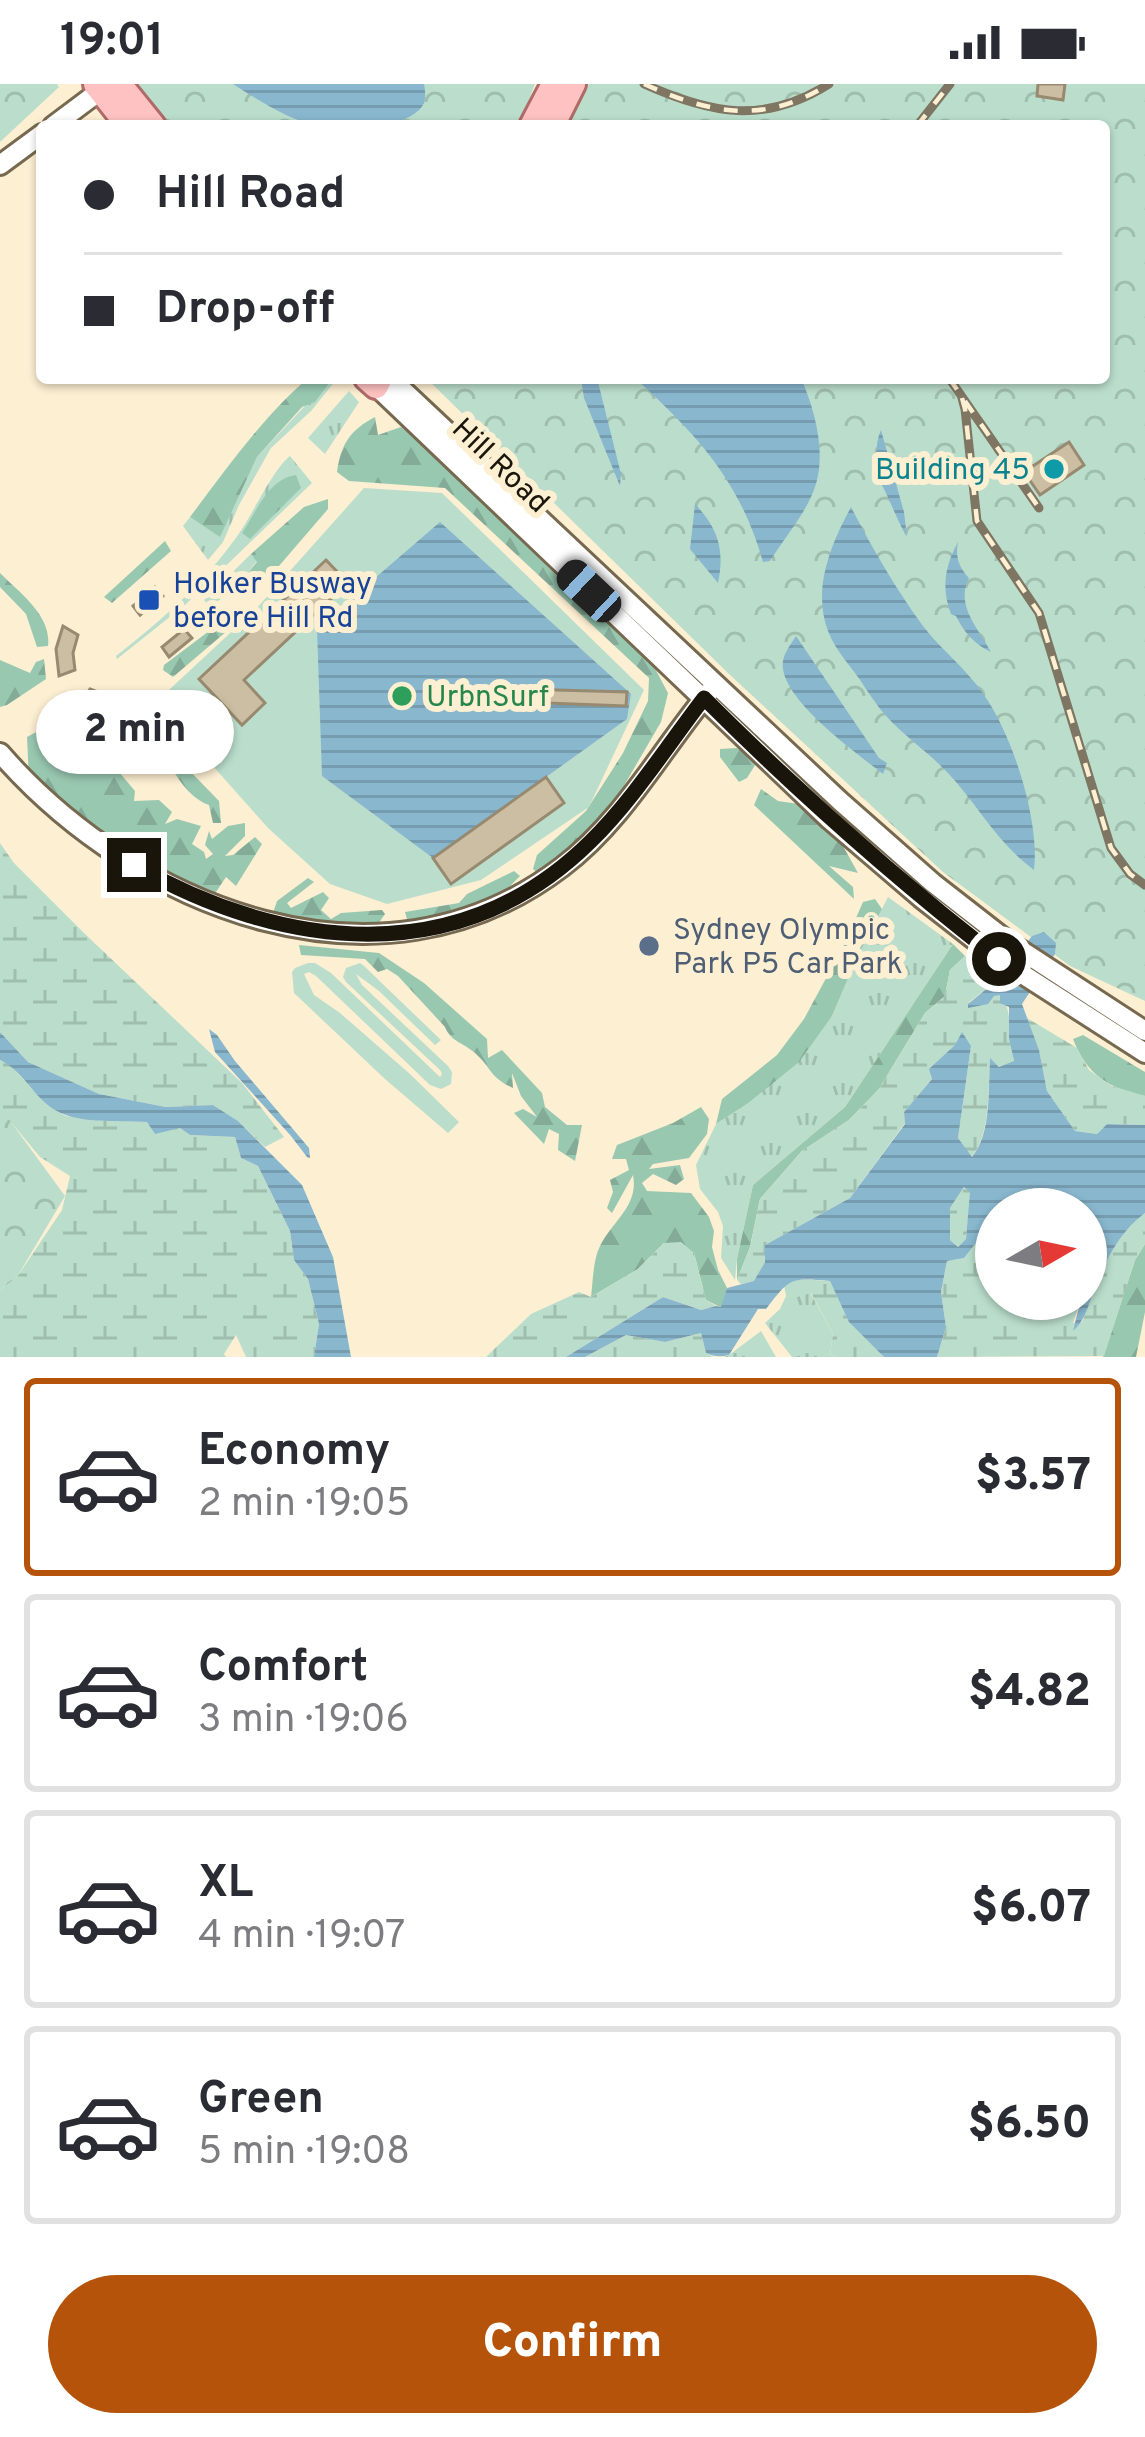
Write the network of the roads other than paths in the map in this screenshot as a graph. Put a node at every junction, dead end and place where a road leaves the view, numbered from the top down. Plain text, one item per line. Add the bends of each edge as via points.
1 (573, 84) edge
2 (106, 86) edge
3 (548, 111) edge
4 (61, 120) edge
5 (126, 120) edge
6 (146, 120) edge
7 (36, 138) edge
8 (0, 165) edge
9 (382, 384) edge
10 (710, 691) junction
11 (0, 753) edge
12 (1048, 981) junction
13 (1145, 1031) edge
14 (1145, 1053) edge

1 - 3 main road
2 - 4 street
2 - 5 main road
2 - 6 main road
7 - 8 street
9 - 10 street, Hill Road via 560,564
10 - 11 street via 609,823 562,868 482,913 375,936 245,916 158,878 66,818
10 - 12 street, Hill Road via 830,820 921,898
12 - 13 street, Hill Road
12 - 14 street, Hill Road

